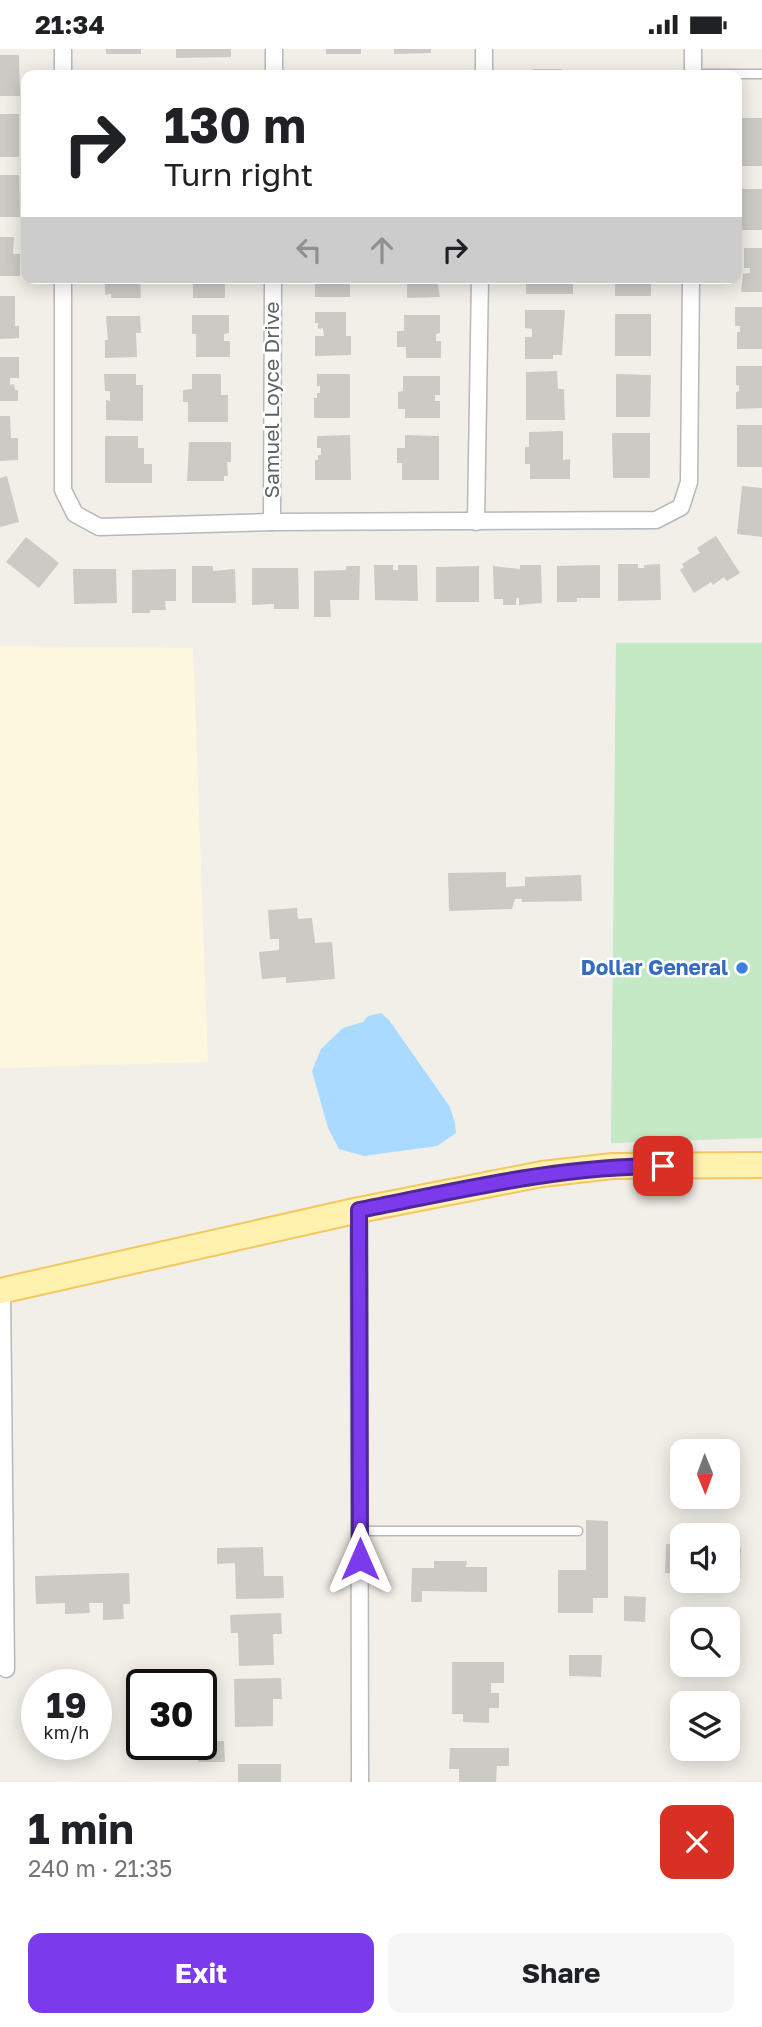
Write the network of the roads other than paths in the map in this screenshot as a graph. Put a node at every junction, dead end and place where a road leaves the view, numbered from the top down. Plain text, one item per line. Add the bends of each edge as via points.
1 (63, 49) edge
2 (274, 49) edge
3 (484, 49) edge
4 (693, 49) edge
5 (63, 70) edge
6 (274, 70) edge
7 (484, 70) edge
8 (693, 70) edge
9 (742, 74) edge
10 (762, 74) edge
11 (63, 284) edge
12 (273, 284) edge
13 (480, 284) edge
14 (691, 284) edge
15 (272, 522) junction
16 (476, 522) junction
17 (762, 1165) edge
18 (359, 1210) junction
19 (1, 1290) edge
20 (360, 1531) junction
21 (578, 1531) dead end
22 (6, 1669) dead end
23 (360, 1782) edge

1 - 5 street
2 - 6 street
3 - 7 street
4 - 8 street
9 - 10 lane
11 - 15 street via 63,490 75,514 99,527
12 - 15 street, Samuel Loyce Drive
13 - 16 street
14 - 16 street via 689,482 681,507 656,520
15 - 16 street
17 - 18 main road via 613,1166 542,1174
18 - 19 main road
18 - 20 street
19 - 22 street
20 - 21 lane
20 - 23 street

